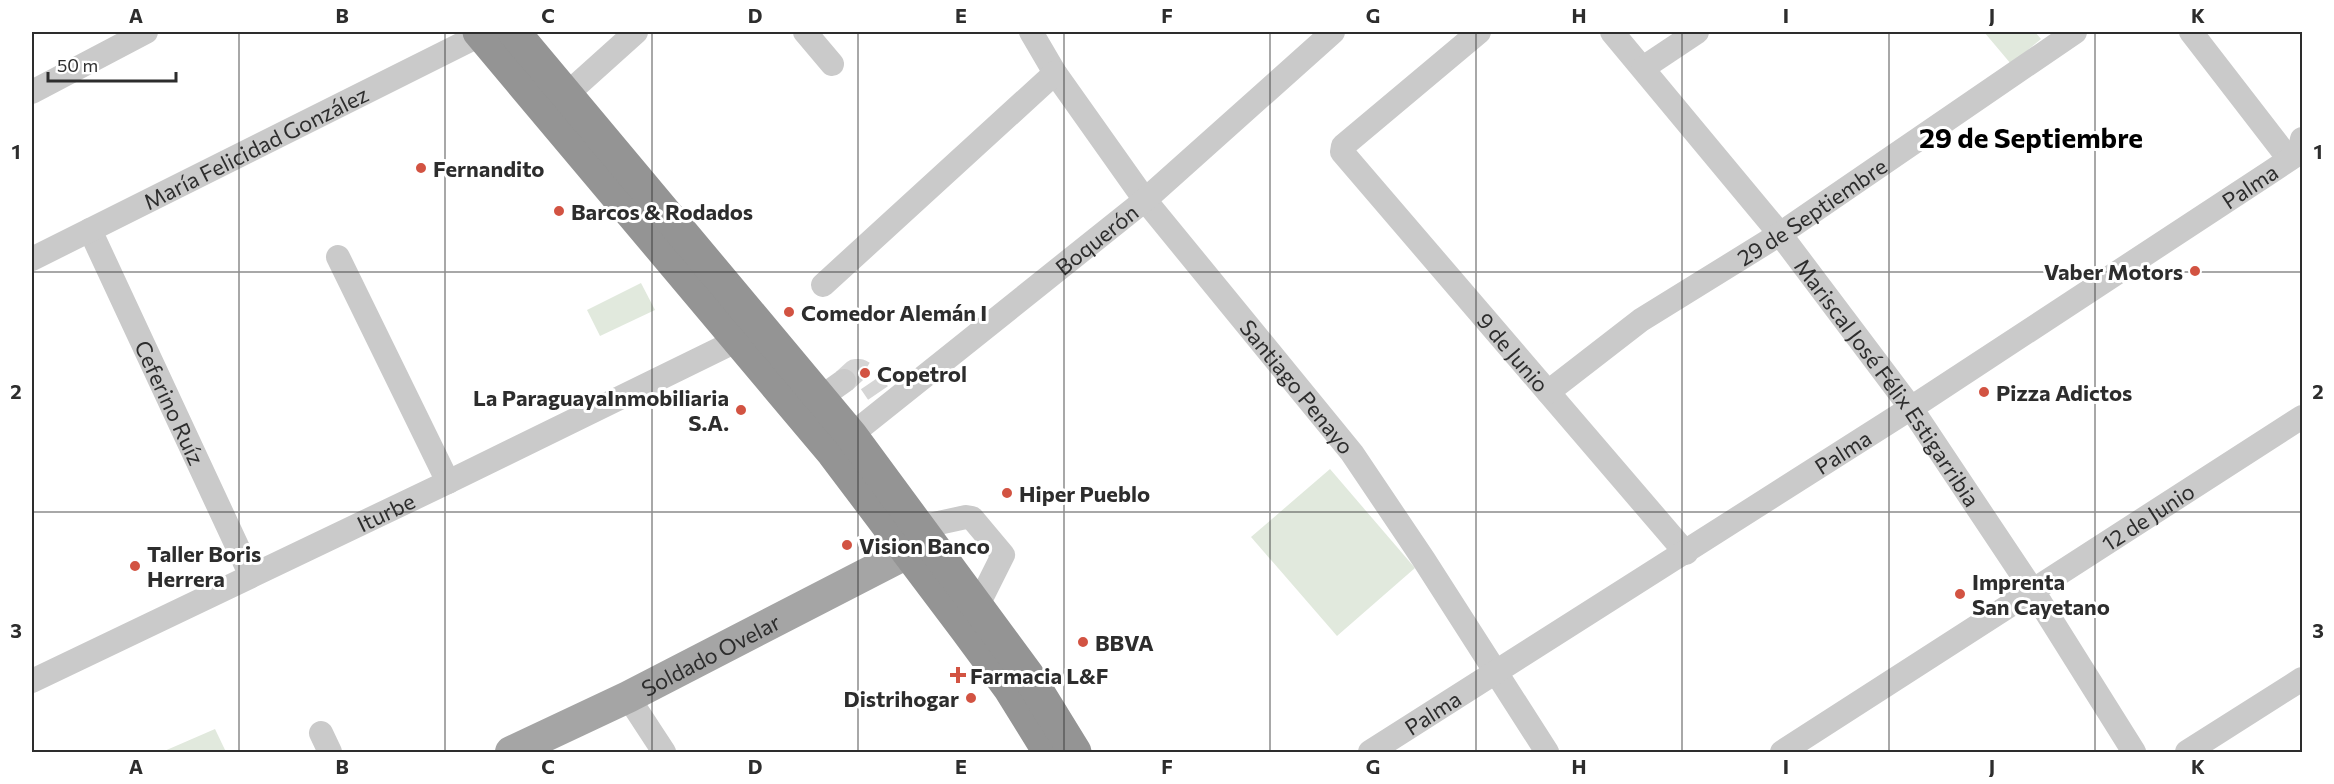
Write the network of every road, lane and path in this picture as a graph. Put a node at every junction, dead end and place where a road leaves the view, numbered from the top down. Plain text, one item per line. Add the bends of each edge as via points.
1 (146, 32) edge
2 (514, 32) edge
3 (636, 32) edge
4 (805, 32) edge
5 (1031, 32) edge
6 (1333, 32) edge
7 (1479, 32) edge
8 (1612, 32) edge
9 (1697, 32) edge
10 (2075, 32) edge
11 (2191, 32) edge
12 (481, 33) edge
13 (832, 64) dead end
14 (1643, 69) junction
15 (1054, 73) junction
16 (32, 92) edge
17 (567, 94) junction
18 (2298, 151) edge
19 (1145, 200) junction
20 (90, 230) junction
21 (1780, 234) junction
22 (338, 257) dead end
23 (32, 259) edge
24 (823, 285) dead end
25 (738, 340) junction
26 (1548, 392) junction
27 (1911, 408) junction
28 (2302, 417) edge
29 (851, 435) junction
30 (448, 482) junction
31 (920, 540) junction
32 (1686, 553) junction
33 (251, 576) junction
34 (2033, 591) junction
35 (978, 605) junction
36 (1494, 672) junction
37 (2302, 679) edge
38 (32, 681) edge
39 (628, 697) junction
40 (511, 753) edge
41 (664, 753) edge
42 (1049, 753) edge
43 (1076, 753) edge
44 (1370, 753) edge
45 (1547, 753) edge
46 (1782, 753) edge
47 (2134, 753) edge
48 (2187, 753) edge

1 - 16 street
2 - 17 highway
3 - 17 street
4 - 13 street
5 - 15 street, Santiago Penayo
6 - 19 street, Boquerón
7 - 26 street, 9 de Junio via 1342,146 1342,152
8 - 14 street, Mariscal José Félix Estigarribia
9 - 14 street
10 - 21 street, 29 de Septiembre
11 - 18 street
12 - 20 street, María Felicidad González
12 - 25 highway
14 - 21 street, Mariscal José Félix Estigarribia
15 - 19 street, Santiago Penayo
15 - 24 street
17 - 29 highway via 832,389
18 - 27 street, Palma
19 - 29 street, Boquerón via 883,400
19 - 36 street, Santiago Penayo via 1352,453
20 - 23 street, María Felicidad González
20 - 33 street, Ceferino Ruíz
21 - 26 street, 29 de Septiembre via 1641,320
21 - 27 street, Mariscal José Félix Estigarribia
22 - 30 street
25 - 30 street, Iturbe
25 - 31 highway via 833,453
26 - 32 street, 9 de Junio
27 - 32 street, Palma
27 - 34 street, Mariscal José Félix Estigarribia
28 - 34 street, 12 de Junio
29 - 31 highway
30 - 33 street, Iturbe
31 - 35 highway
31 - 35 street via 966,517 972,518 1003,555
31 - 39 main road, Soldado Ovelar
31 - 42 highway
32 - 36 street, Palma
33 - 38 street, Iturbe
34 - 46 street, 12 de Junio
34 - 47 street, Mariscal José Félix Estigarribia
35 - 43 highway
36 - 44 street, Palma
36 - 45 street, Santiago Penayo
37 - 48 street
39 - 40 main road, Soldado Ovelar
39 - 41 street

